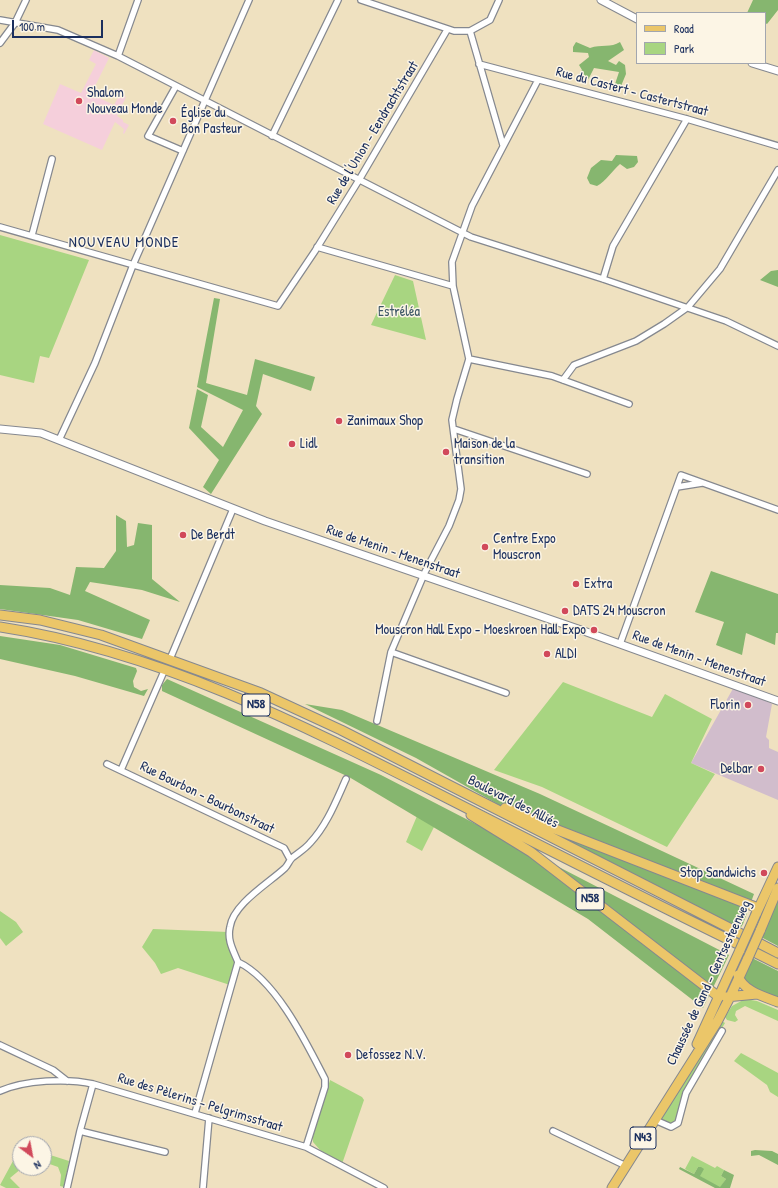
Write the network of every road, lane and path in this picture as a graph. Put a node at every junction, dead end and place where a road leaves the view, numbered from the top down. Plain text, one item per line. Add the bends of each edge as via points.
1 (26, 0) edge
2 (138, 0) edge
3 (248, 0) edge
4 (338, 0) edge
5 (361, 0) edge
6 (499, 0) edge
7 (601, 0) edge
8 (636, 18) edge
9 (0, 20) edge
10 (14, 23) junction
11 (448, 30) junction
12 (470, 31) junction
13 (0, 43) edge
14 (118, 56) junction
15 (479, 64) junction
16 (755, 64) edge
17 (778, 71) edge
18 (538, 80) junction
19 (176, 86) junction
20 (204, 101) junction
21 (687, 119) junction
22 (272, 136) junction
23 (503, 145) junction
24 (778, 146) edge
25 (183, 152) junction
26 (52, 159) dead end
27 (778, 170) edge
28 (359, 180) junction
29 (0, 227) edge
30 (461, 233) junction
31 (32, 235) junction
32 (317, 248) junction
33 (133, 264) junction
34 (603, 279) junction
35 (453, 286) junction
36 (688, 307) junction
37 (778, 346) edge
38 (469, 359) junction
39 (563, 380) junction
40 (629, 404) dead end
41 (0, 429) edge
42 (454, 429) junction
43 (59, 440) junction
44 (587, 474) dead end
45 (703, 483) junction
46 (677, 487) junction
47 (233, 509) junction
48 (778, 510) edge
49 (424, 576) junction
50 (0, 615) edge
51 (0, 627) edge
52 (620, 644) junction
53 (391, 652) junction
54 (170, 659) junction
55 (165, 669) junction
56 (506, 693) dead end
57 (778, 701) edge
58 (378, 720) dead end
59 (107, 764) dead end
60 (121, 770) junction
61 (346, 779) dead end
62 (473, 797) junction
63 (459, 804) junction
64 (290, 859) junction
65 (778, 868) edge
66 (778, 888) edge
67 (766, 893) junction
68 (760, 914) junction
69 (743, 949) junction
70 (778, 953) edge
71 (238, 962) junction
72 (778, 964) edge
73 (737, 972) junction
74 (758, 994) junction
75 (719, 997) junction
76 (730, 997) junction
77 (778, 1002) edge
78 (722, 1031) dead end
79 (0, 1045) edge
80 (67, 1081) junction
81 (93, 1084) junction
82 (675, 1088) junction
83 (0, 1091) edge
84 (195, 1113) junction
85 (209, 1118) junction
86 (655, 1120) junction
87 (80, 1131) junction
88 (553, 1131) dead end
89 (306, 1147) junction
90 (165, 1152) dead end
91 (626, 1166) junction
92 (67, 1188) edge
93 (203, 1188) edge
94 (384, 1188) edge
95 (612, 1188) edge

1 - 10 street
2 - 14 street
3 - 20 street
4 - 22 street
5 - 11 street
6 - 12 street via 490,20
7 - 8 street
9 - 10 street
10 - 13 street
10 - 14 street via 58,30
11 - 12 street
11 - 28 street, Rue de l'Union - Eendrachtstraat
12 - 15 street
14 - 19 street
15 - 18 street, Rue du Castert - Castertstraat
15 - 23 street
16 - 17 street
18 - 21 street, Rue du Castert - Castertstraat
18 - 23 street
19 - 20 street
19 - 25 street via 148,136
20 - 22 street
20 - 25 street
21 - 24 street, Rue du Castert - Castertstraat
21 - 34 street via 613,246
22 - 28 street
23 - 30 street
25 - 33 street
26 - 31 street
27 - 36 street via 720,269
28 - 30 street
28 - 32 street, Rue de l'Union - Eendrachtstraat
29 - 31 street
30 - 34 street
30 - 35 street via 452,262
31 - 33 street
32 - 33 street, Rue de l'Union - Eendrachtstraat via 278,306
32 - 35 street
33 - 43 street via 95,363
34 - 36 street
35 - 38 street
36 - 37 street via 726,321
36 - 39 street via 636,341 574,365
38 - 39 street
38 - 42 street via 456,399 452,420
39 - 40 street
41 - 43 street, Rue de Menin - Menenstraat via 41,432
42 - 44 street
42 - 49 street via 461,489 459,500
43 - 47 street, Rue de Menin - Menenstraat
45 - 46 street
45 - 46 street via 681,475
45 - 48 street
46 - 52 street
47 - 49 street, Rue de Menin - Menenstraat
47 - 54 street
49 - 52 street, Rue de Menin - Menenstraat
49 - 53 street
50 - 54 main road, N58 via 40,620 101,635
51 - 55 main road, N58 via 91,646
52 - 57 street, Rue de Menin - Menenstraat
53 - 56 street
53 - 58 street
54 - 62 main road, Boulevard des Alliés / N58 via 262,693
55 - 60 street
55 - 63 main road, Boulevard des Alliés / N58 via 251,702
59 - 60 street, Rue Bourbon - Bourbonstraat
60 - 64 street, Rue Bourbon - Bourbonstraat via 284,848
61 - 64 street via 323,828 303,850
62 - 68 main road, N58 via 508,808
62 - 70 main road, Boulevard des Alliés / N58
63 - 69 main road, Boulevard des Alliés / N58
63 - 75 main road, N58 via 477,820 530,852
64 - 71 street via 287,867 251,897 233,917 229,928 230,943
65 - 67 main road, Chaussée de Gand - Gentsesteenweg / N43
66 - 67 main road
66 - 68 main road, N43
67 - 68 main road, Chaussée de Gand - Gentsesteenweg / N43
68 - 69 main road, Chaussée de Gand - Gentsesteenweg / N43, bridge
68 - 73 main road, N43, bridge via 760,931
69 - 72 main road, N58
69 - 73 main road, Chaussée de Gand - Gentsesteenweg / N43
71 - 84 street
71 - 89 street via 254,972 278,998 325,1079 325,1087
73 - 74 main road via 743,984
73 - 75 main road, Chaussée de Gand - Gentsesteenweg / N43
73 - 76 main road, N43
74 - 76 main road
74 - 77 main road
75 - 76 main road
75 - 82 main road, Chaussée de Gand - Gentsesteenweg / N43
76 - 82 main road, N43
78 - 86 street via 686,1093 678,1123 667,1126
79 - 80 street via 53,1070
80 - 81 street, Rue des Pèlerins - Pelgrimsstraat
80 - 83 street, Rue des Pèlerins - Pelgrimsstraat via 33,1084
81 - 84 street, Rue des Pèlerins - Pelgrimsstraat
81 - 87 street
82 - 86 main road, N43
84 - 85 street, Rue des Pèlerins - Pelgrimsstraat
85 - 89 street, Rue des Pèlerins - Pelgrimsstraat
85 - 93 street
86 - 91 main road, N43
87 - 90 street
87 - 92 street
88 - 91 street
89 - 94 street, Rue des Pèlerins - Pelgrimsstraat
91 - 95 main road, N43

